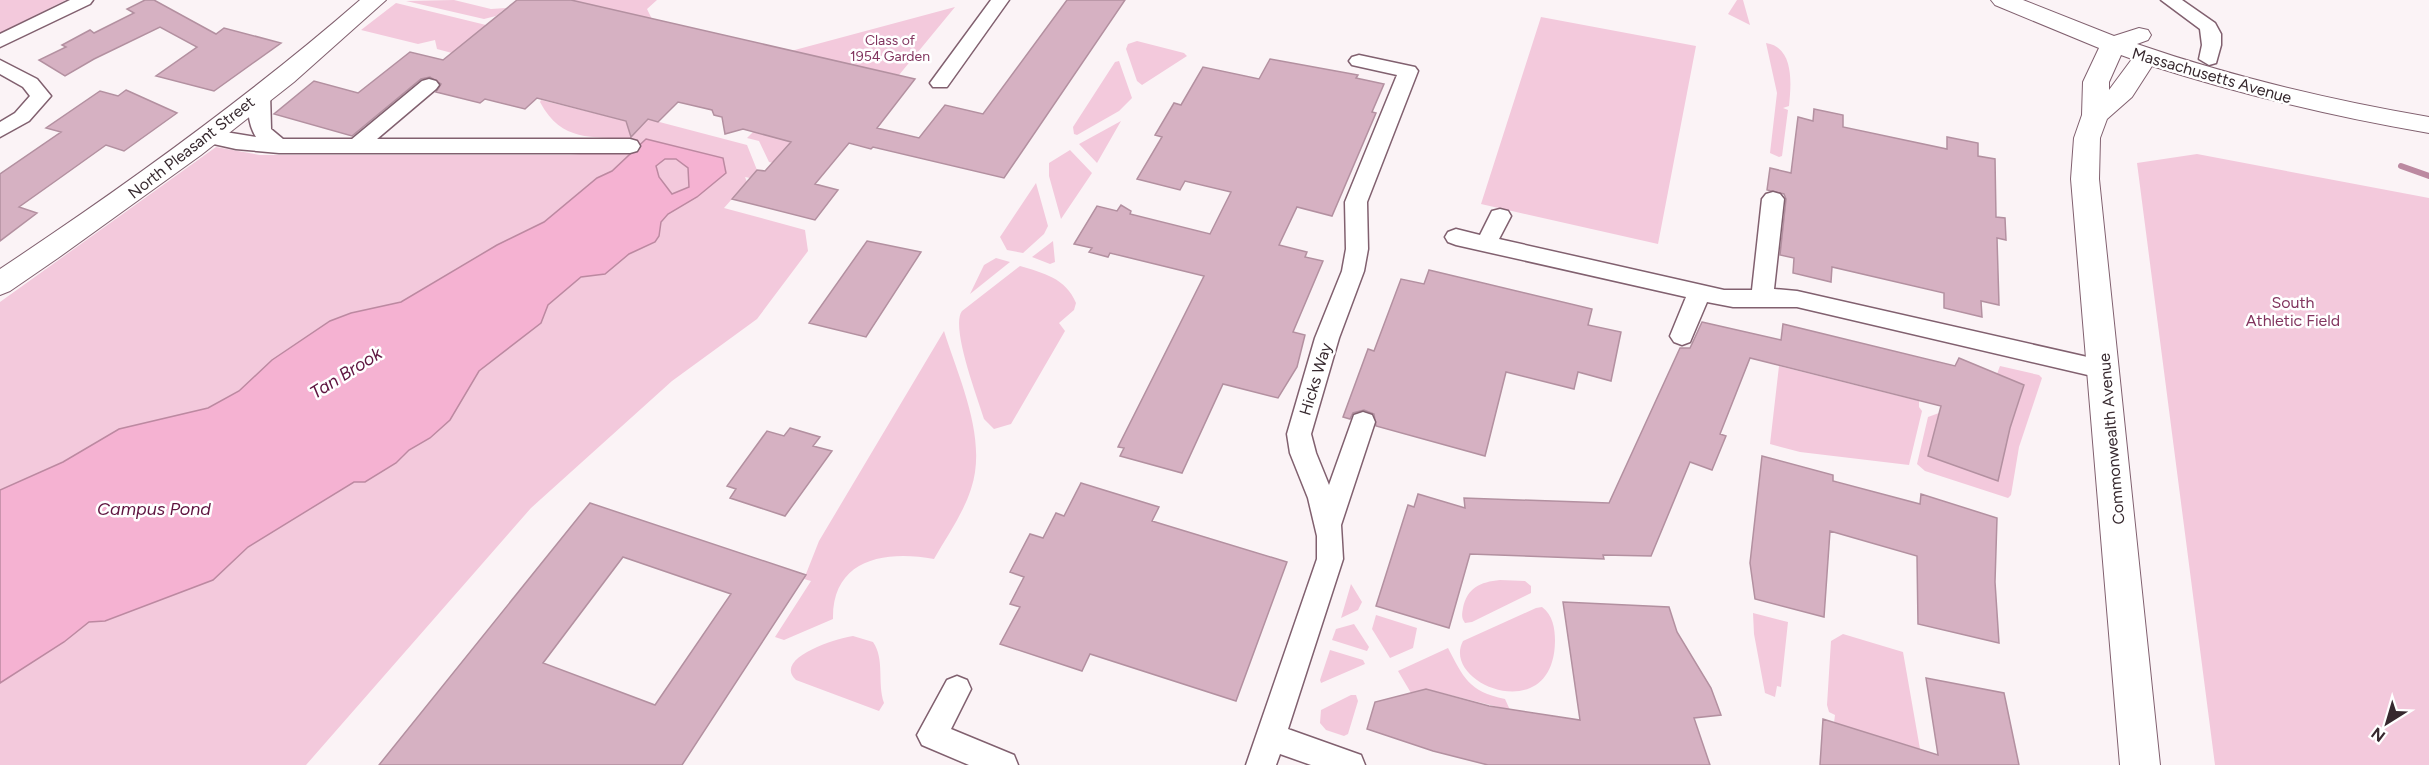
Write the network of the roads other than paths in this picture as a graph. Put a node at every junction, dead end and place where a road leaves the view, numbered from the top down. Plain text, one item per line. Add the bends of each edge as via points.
1 (84, 0) edge
2 (374, 0) edge
3 (1000, 0) edge
4 (2003, 0) edge
5 (2046, 0) edge
6 (2170, 0) edge
7 (0, 41) edge
8 (2113, 45) junction
9 (2142, 46) junction
10 (2209, 59) junction
11 (1359, 61) dead end
12 (0, 66) edge
13 (940, 83) dead end
14 (429, 85) dead end
15 (260, 93) junction
16 (2429, 108) edge
17 (2095, 115) junction
18 (2429, 125) edge
19 (0, 131) edge
20 (207, 136) junction
21 (279, 146) junction
22 (357, 146) junction
23 (630, 146) dead end
24 (1773, 199) dead end
25 (1500, 216) dead end
26 (1456, 237) dead end
27 (1486, 244) junction
28 (0, 284) edge
29 (1699, 293) junction
30 (1762, 298) junction
31 (1682, 336) dead end
32 (2105, 370) junction
33 (1363, 422) dead end
34 (1328, 527) junction
35 (957, 689) dead end
36 (1272, 737) junction
37 (1003, 765) edge
38 (1261, 765) edge
39 (1350, 765) edge
40 (2140, 765) edge

1 - 7 lane
2 - 15 main road, North Pleasant Street
3 - 13 lane
4 - 8 main road, Massachusetts Avenue
5 - 9 main road, Massachusetts Avenue
6 - 10 lane via 2212,31
8 - 9 main road, Massachusetts Avenue
8 - 17 main road, Commonwealth Avenue via 2096,82
9 - 10 main road, Massachusetts Avenue
9 - 17 main road via 2122,91
9 - 18 main road, Massachusetts Avenue via 2284,97
10 - 16 main road, Massachusetts Avenue via 2291,81
11 - 34 lane, Hicks Way via 1408,71 1356,202 1353,271 1327,338 1299,434
12 - 19 lane via 30,83 41,96 22,117
14 - 22 lane
15 - 20 main road, North Pleasant Street
15 - 21 lane via 259,129
17 - 32 main road, Commonwealth Avenue via 2087,138 2085,179
20 - 21 lane
20 - 28 main road, North Pleasant Street via 104,214
21 - 22 lane
22 - 23 lane
24 - 30 lane
25 - 27 lane
26 - 27 lane
27 - 29 lane
29 - 30 lane via 1740,300
29 - 31 lane
30 - 32 lane via 1785,296
32 - 40 main road, Commonwealth Avenue
33 - 34 lane
34 - 36 lane, Hicks Way via 1328,569
35 - 37 lane via 932,735
36 - 38 lane, Hicks Way
36 - 39 lane

